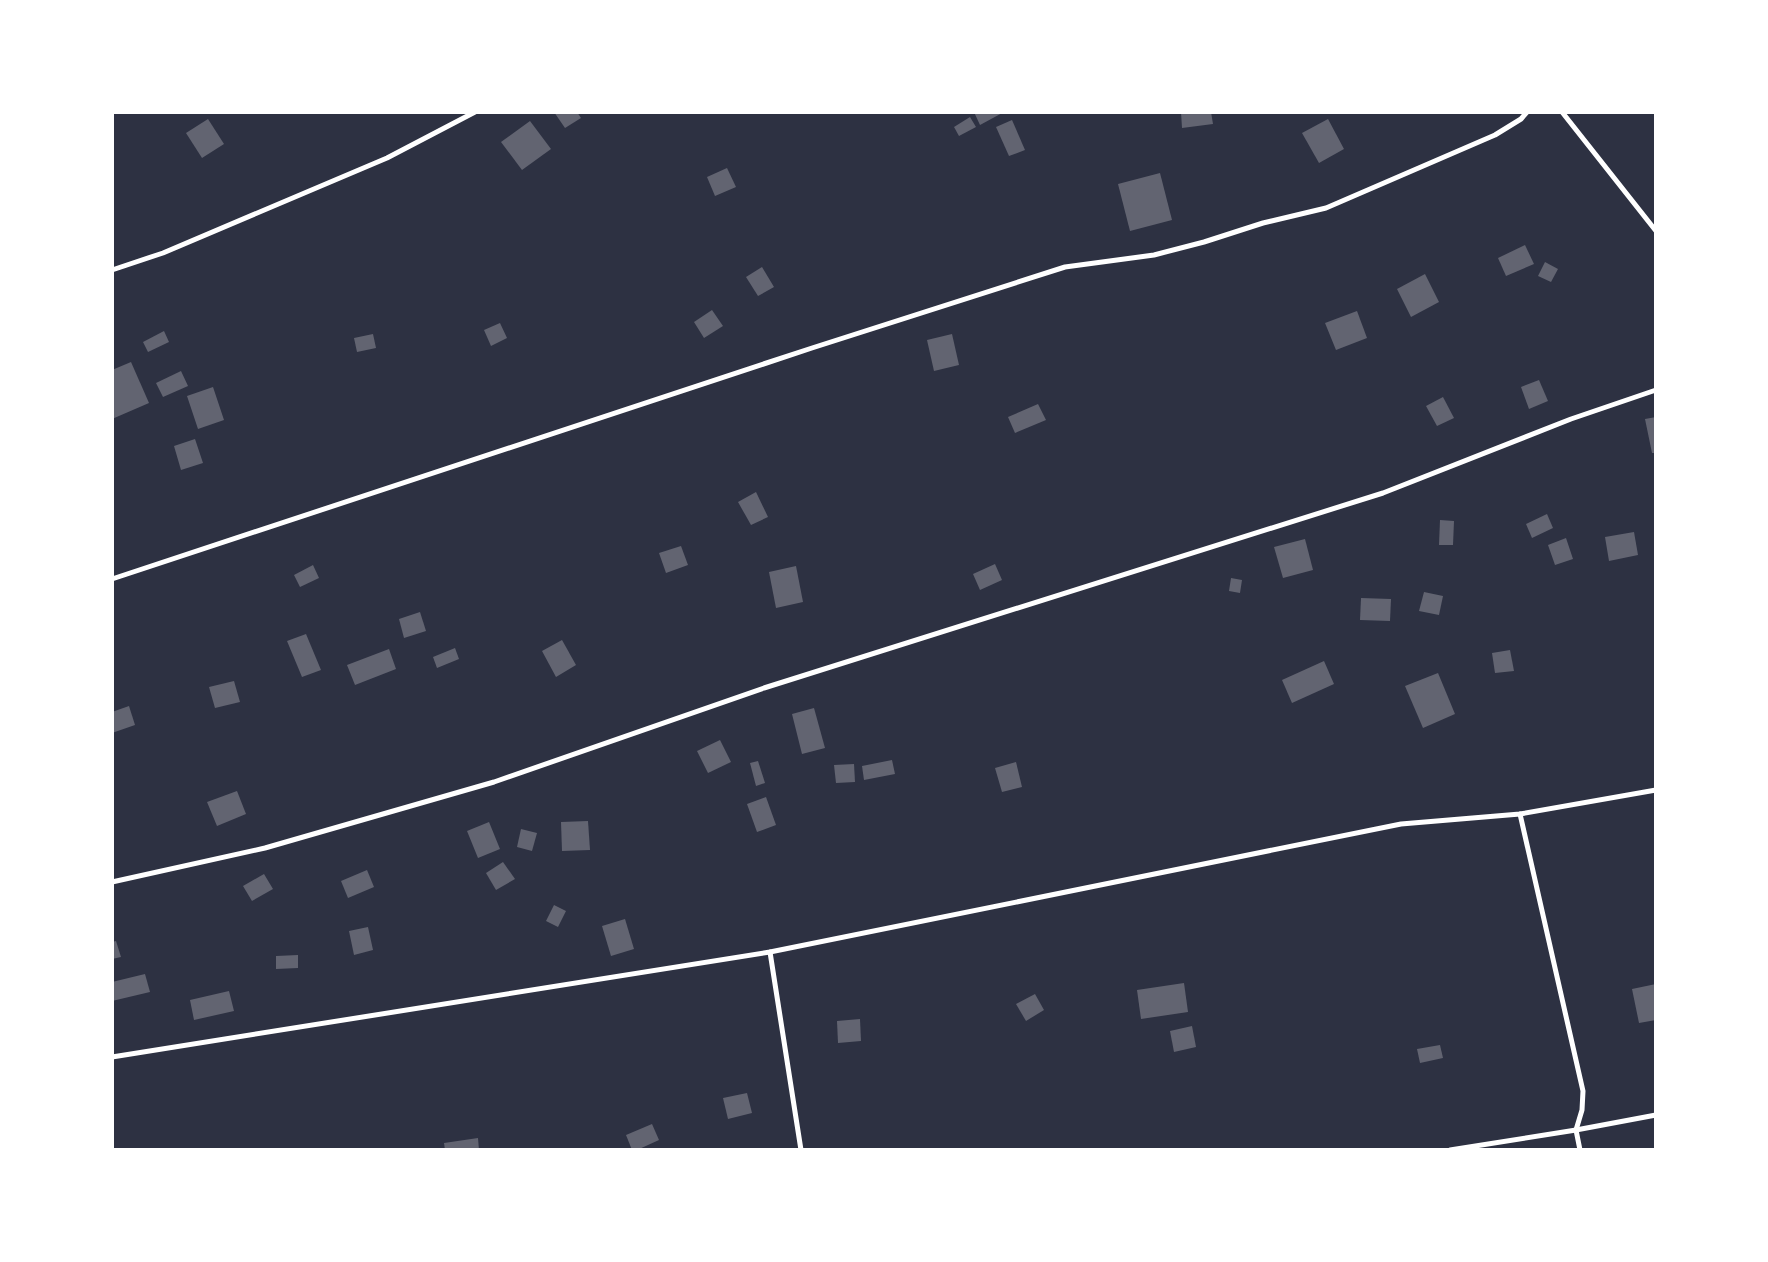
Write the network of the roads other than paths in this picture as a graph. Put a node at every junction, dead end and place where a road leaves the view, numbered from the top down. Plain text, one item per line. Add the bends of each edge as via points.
1 (475, 112) edge
2 (1527, 112) edge
3 (1562, 112) edge
4 (1656, 232) edge
5 (112, 270) edge
6 (1656, 390) edge
7 (112, 578) edge
8 (1656, 790) edge
9 (1520, 814) junction
10 (112, 882) edge
11 (770, 952) junction
12 (112, 1057) edge
13 (1656, 1115) edge
14 (1576, 1130) junction
15 (801, 1150) edge
16 (1450, 1150) edge
17 (1580, 1150) edge

1 - 5 street via 387,158 163,253
2 - 7 street via 1495,135 1326,208 1154,254 1065,268
3 - 4 street
6 - 10 street via 1571,419 1384,492 764,688 494,782 265,848
8 - 9 street
9 - 11 street via 1402,824
9 - 14 street via 1583,1090
11 - 12 street
11 - 15 street
13 - 14 street
14 - 16 street
14 - 17 street

